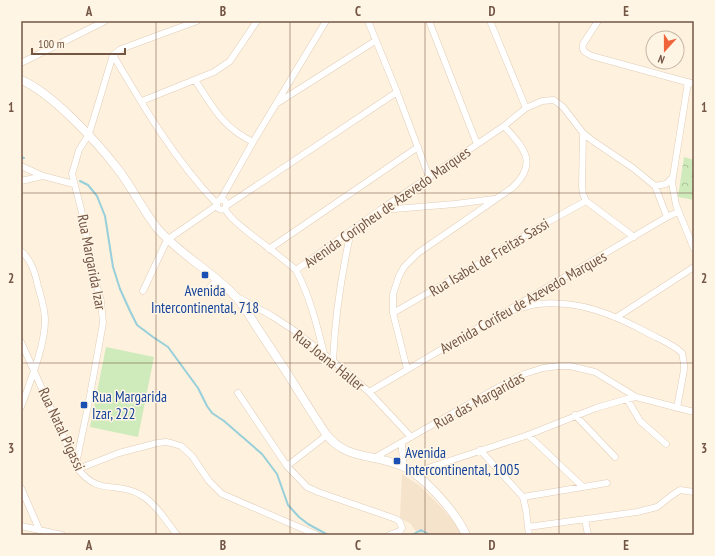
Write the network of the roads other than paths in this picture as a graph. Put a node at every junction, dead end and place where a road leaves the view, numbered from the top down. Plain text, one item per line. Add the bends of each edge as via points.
1 (106, 21) edge
2 (196, 21) edge
3 (257, 21) edge
4 (326, 21) edge
5 (368, 21) edge
6 (429, 21) edge
7 (490, 21) edge
8 (598, 21) edge
9 (375, 41) junction
10 (113, 55) junction
11 (21, 63) edge
12 (21, 80) edge
13 (195, 80) junction
14 (691, 83) edge
15 (397, 92) junction
16 (142, 101) junction
17 (278, 102) junction
18 (526, 108) junction
19 (504, 126) junction
20 (583, 133) junction
21 (88, 134) junction
22 (253, 142) junction
23 (477, 144) junction
24 (418, 147) junction
25 (21, 166) edge
26 (43, 176) junction
27 (429, 177) junction
28 (673, 178) junction
29 (21, 181) edge
30 (74, 184) junction
31 (655, 186) junction
32 (496, 198) junction
33 (586, 201) junction
34 (218, 203) junction
35 (226, 207) junction
36 (380, 210) junction
37 (678, 212) junction
38 (667, 217) junction
39 (351, 231) junction
40 (634, 237) junction
41 (167, 240) junction
42 (269, 248) junction
43 (694, 249) edge
44 (21, 251) edge
45 (694, 267) edge
46 (296, 270) junction
47 (217, 279) junction
48 (208, 290) dead end
49 (143, 291) dead end
50 (236, 297) junction
51 (393, 313) junction
52 (504, 313) junction
53 (617, 317) junction
54 (21, 342) edge
55 (324, 354) junction
56 (333, 361) junction
57 (407, 369) junction
58 (34, 370) junction
59 (369, 392) junction
60 (238, 393) dead end
61 (636, 397) junction
62 (627, 398) junction
63 (21, 407) edge
64 (677, 408) junction
65 (694, 412) edge
66 (575, 415) junction
67 (327, 434) junction
68 (528, 435) junction
69 (411, 437) junction
70 (402, 443) junction
71 (666, 444) dead end
72 (389, 450) junction
73 (480, 450) junction
74 (615, 457) dead end
75 (374, 458) junction
76 (385, 460) junction
77 (77, 466) junction
78 (287, 466) junction
79 (404, 467) junction
80 (413, 473) junction
81 (607, 483) dead end
82 (582, 486) junction
83 (21, 488) edge
84 (694, 492) edge
85 (523, 497) junction
86 (585, 519) junction
87 (21, 526) edge
88 (528, 527) junction
89 (39, 530) junction
90 (62, 535) edge
91 (177, 535) edge
92 (317, 535) edge
93 (389, 535) edge
94 (466, 535) edge
95 (529, 535) edge
96 (588, 535) edge

1 - 11 street
2 - 10 street via 121,49
3 - 13 street via 230,61 214,72
4 - 17 street
5 - 9 street
6 - 23 street
7 - 18 street
8 - 14 street via 583,44 584,52
9 - 15 street
9 - 17 street
10 - 16 street
10 - 21 street, Rua Margarida Izar
12 - 21 street via 39,90
13 - 16 street
13 - 22 street via 224,122 233,131
14 - 28 street
15 - 24 street
15 - 35 street
16 - 34 street via 176,154 205,191
17 - 22 street
18 - 19 street, Avenida Coripheu de Azevedo Marques
18 - 20 street, Avenida Coripheu de Azevedo Marques via 542,101 554,100
19 - 23 street, Avenida Coripheu de Azevedo Marques
19 - 32 street via 525,152 526,168 521,180
20 - 31 street
20 - 33 street via 582,186
21 - 30 street, Rua Margarida Izar via 75,163 72,174
21 - 41 street via 117,167
22 - 34 street
23 - 27 street, Avenida Coripheu de Azevedo Marques
24 - 27 street
24 - 42 street
25 - 26 street
26 - 29 street
26 - 30 street
27 - 36 street, Avenida Coripheu de Azevedo Marques
28 - 31 street via 666,184
28 - 37 street
30 - 77 street, Rua Margarida Izar via 101,301 103,323
31 - 38 street
32 - 36 street
32 - 51 street via 410,260 395,284
33 - 40 street
33 - 51 street, Rua Isabel de Freitas Sassi
34 - 35 street via 225,201
34 - 35 street via 220,210
34 - 41 street
35 - 42 street via 231,218
36 - 39 street, Avenida Coripheu de Azevedo Marques
37 - 38 street, Avenida Corifeu de Azevedo Marques
37 - 43 street
38 - 40 street, Avenida Corifeu de Azevedo Marques
39 - 46 street, Avenida Coripheu de Azevedo Marques
39 - 56 street via 338,296
40 - 52 street, Avenida Corifeu de Azevedo Marques
41 - 47 street
41 - 49 street
42 - 46 street
44 - 58 street via 31,262 44,315 44,328
45 - 53 street
46 - 55 street, Avenida Coripheu de Azevedo Marques via 315,318
47 - 48 street
47 - 50 street
50 - 55 street, Rua Joana Haller via 272,316
50 - 67 street
51 - 57 street
52 - 53 street via 536,304 563,303 587,307
52 - 57 street, Avenida Corifeu de Azevedo Marques
53 - 64 street via 682,353 684,370
54 - 58 street, Rua Natal Pigassi
55 - 56 street, Rua Joana Haller
56 - 59 street, Rua Joana Haller
57 - 59 street, Avenida Corifeu de Azevedo Marques
58 - 63 street
58 - 77 street, Rua Natal Pigassi
59 - 69 street, Rua Joana Haller
60 - 78 street
61 - 62 street
61 - 64 street, Rua das Margaridas
61 - 69 street, Rua das Margaridas via 584,368 543,368 524,374 497,388
62 - 66 street
62 - 71 street via 640,421
64 - 65 street, Rua das Margaridas
66 - 68 street
66 - 74 street
67 - 75 street via 340,448
67 - 78 street
68 - 73 street
68 - 82 street
69 - 70 street, Rua das Margaridas
70 - 72 street, Rua das Margaridas
70 - 79 street
72 - 75 street, Rua das Margaridas
72 - 76 street
73 - 80 street
73 - 85 street
75 - 76 street
76 - 79 street
77 - 91 street, Rua Natal Pigassi via 85,478 94,484 140,494
77 - 92 street via 157,443 171,443 181,446 192,456 209,481 222,494
78 - 93 street via 311,489 396,519 402,528
79 - 80 street
80 - 94 street via 448,507 463,526
81 - 82 street
82 - 85 street
83 - 89 street
84 - 86 street via 680,490 653,508
85 - 88 street
86 - 88 street
86 - 96 street
87 - 89 street
88 - 95 street
89 - 90 street

